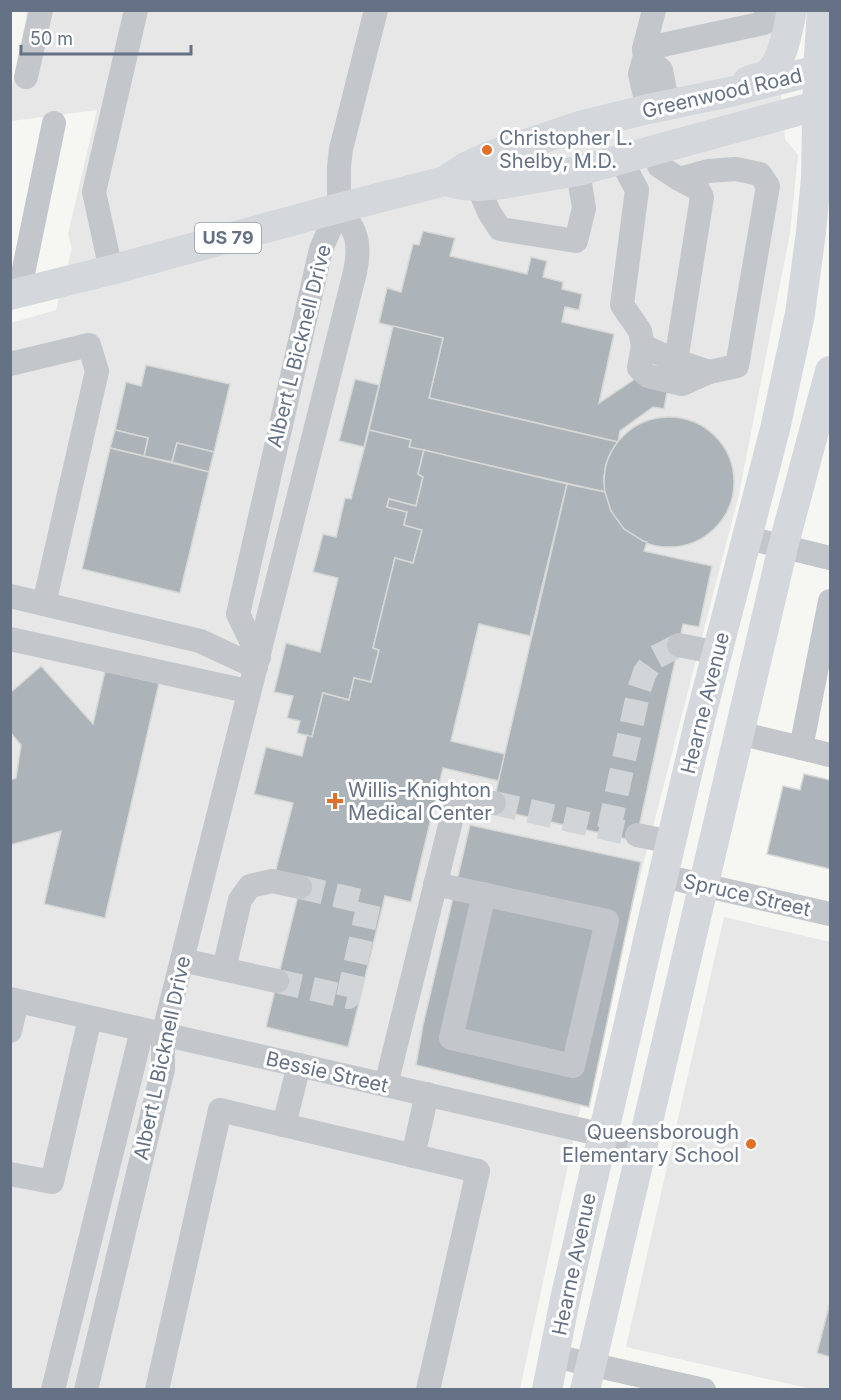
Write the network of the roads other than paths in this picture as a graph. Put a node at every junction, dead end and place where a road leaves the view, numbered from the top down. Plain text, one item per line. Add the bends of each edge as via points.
1 (41, 10) edge
2 (136, 10) edge
3 (376, 10) edge
4 (654, 10) edge
5 (766, 10) edge
6 (792, 10) edge
7 (822, 10) edge
8 (644, 53) junction
9 (824, 69) edge
10 (26, 77) dead end
11 (730, 92) junction
12 (824, 104) edge
13 (658, 107) junction
14 (54, 123) dead end
15 (583, 125) junction
16 (653, 151) junction
17 (599, 166) junction
18 (680, 179) junction
19 (445, 181) junction
20 (478, 186) junction
21 (339, 208) junction
22 (111, 270) junction
23 (15, 294) edge
24 (643, 346) junction
25 (676, 361) junction
26 (790, 361) junction
27 (831, 363) edge
28 (10, 364) edge
29 (831, 370) edge
30 (709, 372) junction
31 (748, 538) junction
32 (783, 547) junction
33 (831, 558) edge
34 (10, 596) edge
35 (831, 601) edge
36 (44, 604) junction
37 (10, 639) edge
38 (678, 645) tunnel mouth
39 (718, 652) junction
40 (756, 661) junction
41 (257, 662) junction
42 (249, 693) junction
43 (739, 733) junction
44 (801, 748) junction
45 (831, 755) edge
46 (494, 803) tunnel mouth
47 (637, 835) tunnel mouth
48 (671, 843) junction
49 (663, 876) junction
50 (435, 884) junction
51 (703, 885) junction
52 (300, 887) tunnel mouth
53 (484, 894) junction
54 (831, 914) edge
55 (182, 960) junction
56 (224, 969) junction
57 (277, 981) tunnel mouth
58 (14, 1000) edge
59 (90, 1018) junction
60 (10, 1031) edge
61 (152, 1032) junction
62 (299, 1065) junction
63 (386, 1085) junction
64 (427, 1094) junction
65 (284, 1125) junction
66 (603, 1135) junction
67 (643, 1144) junction
68 (413, 1156) junction
69 (10, 1174) edge
70 (554, 1356) junction
71 (588, 1377) edge
72 (53, 1389) edge
73 (86, 1389) edge
74 (157, 1389) edge
75 (428, 1389) edge
76 (547, 1389) edge
77 (704, 1389) edge

1 - 10 street
2 - 22 street via 94,192
3 - 21 street via 341,149
4 - 8 street
5 - 8 street via 764,23
6 - 11 main road via 774,67
7 - 9 main road, Hearne Avenue
8 - 13 street via 661,70
9 - 11 main road, Greenwood Road / US 79
9 - 12 main road, Hearne Avenue
11 - 13 main road, Greenwood Road / US 79
12 - 16 main road, Greenwood Road / US 79
12 - 26 main road, Hearne Avenue via 811,232
13 - 15 main road, Greenwood Road / US 79
14 - 23 street
15 - 17 main road
15 - 19 main road, Greenwood Road / US 79 via 490,156
16 - 17 main road, Greenwood Road / US 79
16 - 18 street via 659,166
17 - 20 main road, Greenwood Road / US 79
17 - 20 street via 576,240 500,229
17 - 24 street via 637,190 622,304 640,331
18 - 25 street via 698,189 702,197
18 - 30 street via 736,169 760,174 768,186 737,366
19 - 20 main road, Greenwood Road / US 79
19 - 21 main road, Greenwood Road / US 79
21 - 22 main road, Greenwood Road / US 79
21 - 41 street, Albert L Bicknell Drive via 321,249 238,614
21 - 41 street, Albert L Bicknell Drive via 352,226 357,243 356,266
22 - 23 main road, Greenwood Road / US 79
24 - 25 street
24 - 30 street via 639,368 648,376 682,384
25 - 30 street
26 - 27 main road
26 - 31 main road, Hearne Avenue
28 - 36 street via 89,345 96,371
29 - 32 main road, Hearne Avenue
31 - 32 street
31 - 39 main road, Hearne Avenue
32 - 33 street
32 - 40 main road, Hearne Avenue
34 - 36 street
35 - 44 street
36 - 41 street via 200,641
37 - 42 street
38 - 39 street
39 - 40 main road
39 - 48 main road, Hearne Avenue
40 - 43 main road, Hearne Avenue
41 - 42 street, Albert L Bicknell Drive
42 - 55 street, Albert L Bicknell Drive
43 - 44 street
43 - 51 main road, Hearne Avenue
44 - 45 street
46 - 50 street via 457,797
47 - 48 street
48 - 49 main road, Hearne Avenue
49 - 51 street, Spruce Street
49 - 66 main road, Hearne Avenue
50 - 53 street
50 - 63 street
51 - 54 street, Spruce Street
51 - 67 main road, Hearne Avenue
52 - 56 street via 272,881 250,886 240,900
53 - 53 street via 451,1038 573,1066 607,921
55 - 56 street
55 - 61 street, Albert L Bicknell Drive
56 - 57 street
58 - 59 street, Bessie Street
58 - 60 street
59 - 61 street, Bessie Street
59 - 69 street via 52,1182
61 - 62 street, Bessie Street
61 - 72 street, Albert L Bicknell Drive
61 - 73 street, Albert L Bicknell Drive via 163,1069
62 - 63 street, Bessie Street
62 - 65 street
63 - 64 street, Bessie Street
64 - 66 street, Bessie Street
64 - 68 street
65 - 68 street
65 - 74 street via 220,1110
66 - 67 street, Bessie Street
66 - 70 main road, Hearne Avenue
67 - 71 main road, Hearne Avenue
68 - 75 street via 478,1171
70 - 71 street
70 - 76 main road, Hearne Avenue
71 - 77 street

